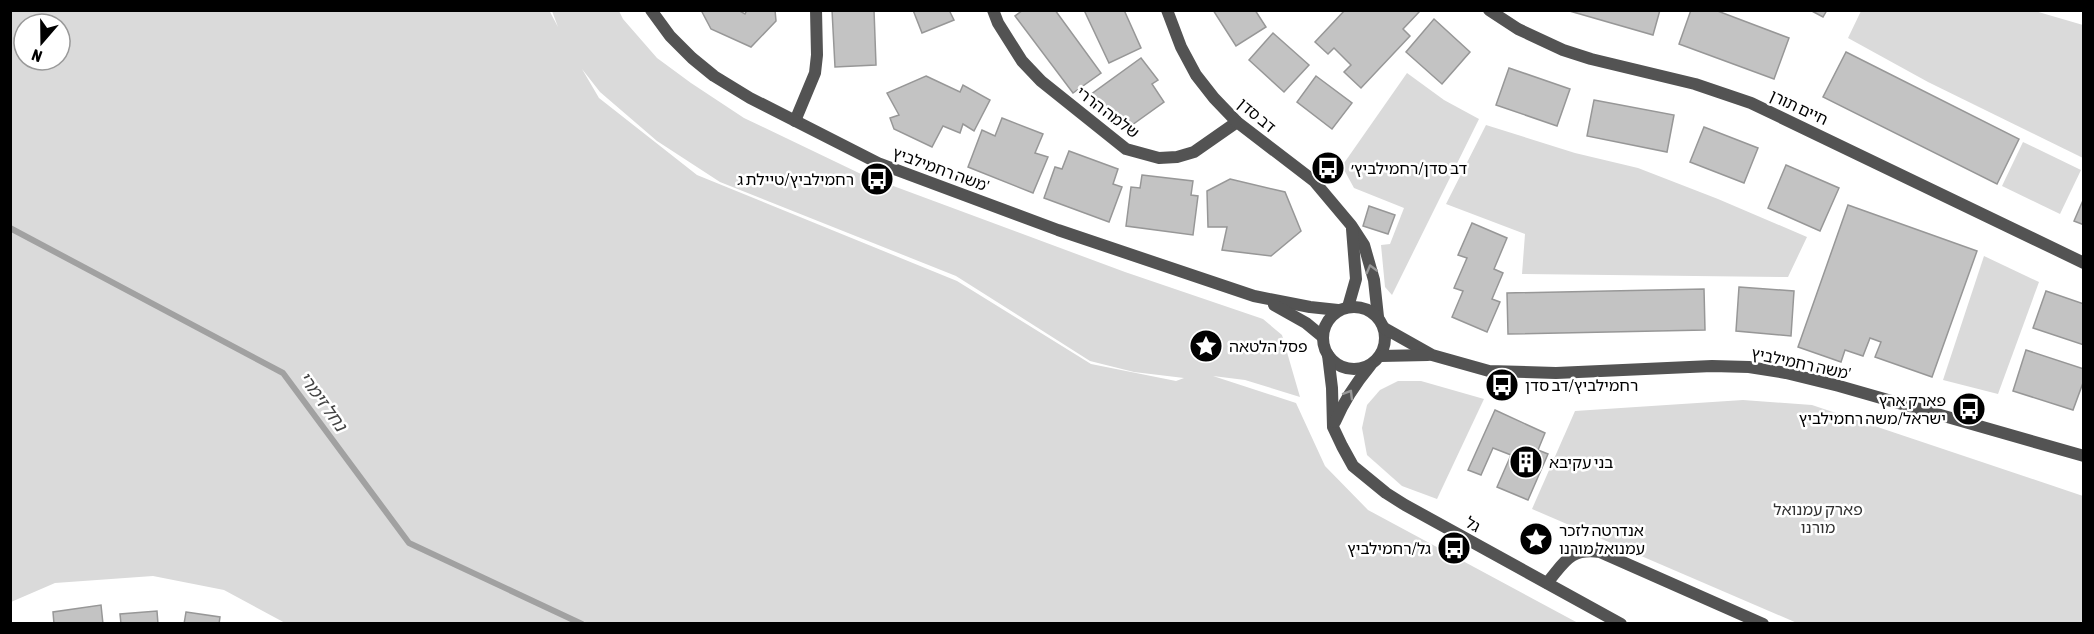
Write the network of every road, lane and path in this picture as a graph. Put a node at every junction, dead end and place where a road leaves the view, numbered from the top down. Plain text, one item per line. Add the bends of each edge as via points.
1 (651, 10) edge
2 (816, 10) edge
3 (993, 10) edge
4 (1167, 10) edge
5 (1489, 10) edge
6 (795, 121) junction
7 (1237, 122) junction
8 (1351, 225) junction
9 (2084, 264) edge
10 (1254, 296) junction
11 (1343, 309) junction
12 (1381, 323) junction
13 (1323, 337) junction
14 (1432, 355) junction
15 (1328, 356) junction
16 (1381, 356) junction
17 (1371, 365) junction
18 (1333, 427) junction
19 (2084, 456) edge
20 (1547, 583) junction
21 (1620, 624) edge
22 (1763, 624) edge

1 - 6 street, משה רחמילביץ' via 670,36 714,76
2 - 6 street via 814,73
3 - 7 street, שלמה הררי via 1022,61 1041,81 1126,149 1159,158 1177,157 1194,152
4 - 7 street, דב סדן via 1196,75
5 - 9 street, חיים תורן via 1563,50 1695,84 1751,103
6 - 10 street, משה רחמילביץ' via 878,163 1058,230
7 - 8 street, דב סדן via 1314,181
8 - 11 street via 1356,279
12 -> 8 street, דב סדן via 1364,245
10 - 11 street, משה רחמילביץ'
10 - 13 street, משה רחמילביץ' via 1283,309
11 - 12 street via 1365,309
11 - 13 street via 1328,320
12 - 14 street, משה רחמילביץ'
12 - 16 street via 1386,337
13 - 15 street
14 - 16 street, משה רחמילביץ'
14 - 19 street, משה רחמילביץ' via 1489,370 1528,373 1749,367 1839,386
15 - 17 street via 1345,369
15 - 18 street, גל
16 - 17 street
18 -> 17 street via 1355,383
18 - 20 street, גל via 1353,466 1386,493
20 - 21 street, גל
20 - 22 street via 1570,556 1585,550 1600,552

